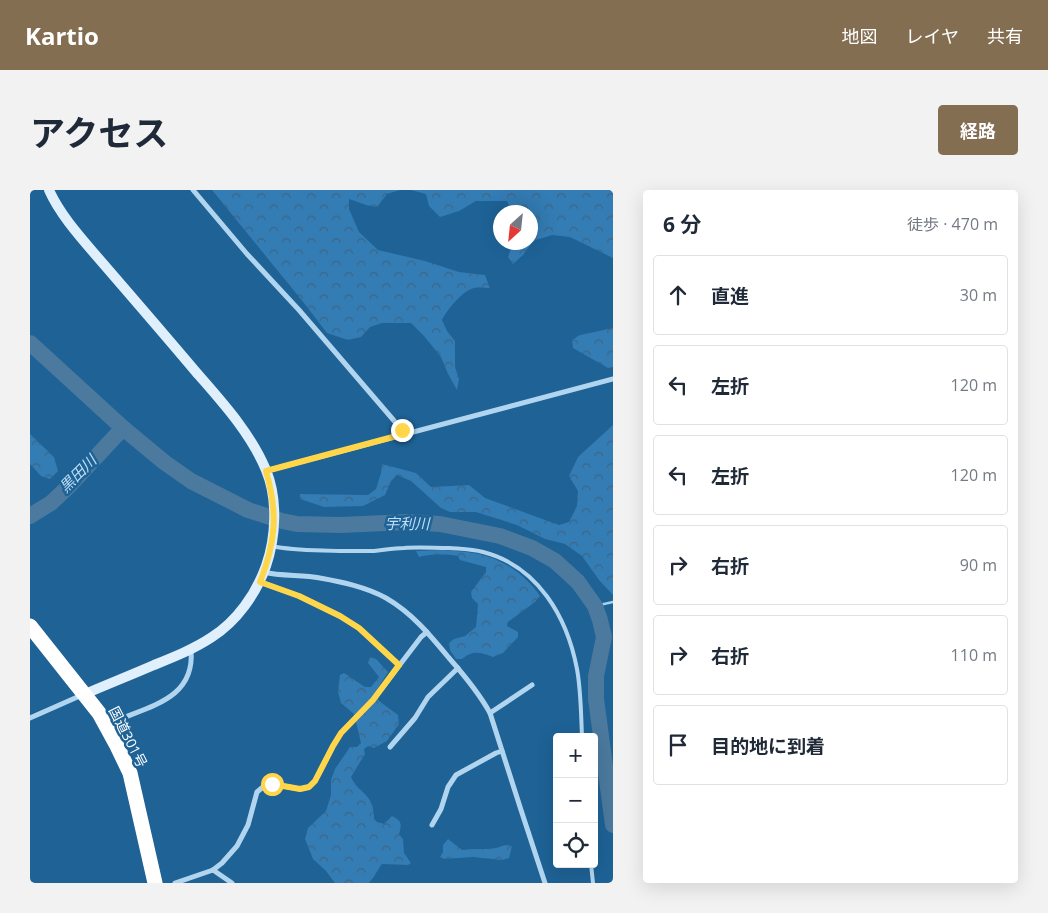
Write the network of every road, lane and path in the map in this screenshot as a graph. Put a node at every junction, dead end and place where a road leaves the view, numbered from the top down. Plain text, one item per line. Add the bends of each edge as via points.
1 (49, 190) edge
2 (193, 190) edge
3 (613, 379) edge
4 (404, 434) junction
5 (266, 471) junction
6 (272, 543) junction
7 (262, 577) junction
8 (30, 626) edge
9 (427, 632) junction
10 (191, 650) junction
11 (399, 665) junction
12 (458, 668) junction
13 (532, 685) dead end
14 (85, 694) junction
15 (490, 713) junction
16 (30, 718) edge
17 (120, 719) dead end
18 (582, 733) edge
19 (390, 747) dead end
20 (502, 751) junction
21 (432, 825) dead end
22 (592, 868) edge
23 (213, 870) junction
24 (155, 883) edge
25 (175, 883) edge
26 (232, 883) edge
27 (545, 883) edge
28 (594, 883) edge

1 - 5 street via 80,236 250,439
2 - 4 street
3 - 4 street
4 - 5 street
5 - 6 street via 274,519
6 - 7 street
6 - 18 lane via 291,549 315,550 472,549 514,565 532,578 548,597 567,634 579,681
7 - 9 street via 271,574 320,578 375,593 398,606
7 - 10 street via 233,621
7 - 11 street via 359,628
8 - 14 highway, 国道301号
9 - 11 street
9 - 12 street
10 - 14 street
10 - 17 street via 191,666 177,692
11 - 23 street via 373,700 341,733 309,787 300,789 272,784 257,792 248,825 237,846
12 - 15 street
12 - 19 street via 428,697
13 - 15 street
14 - 16 street
14 - 24 highway, 国道301号 via 99,713 130,774
15 - 20 street
20 - 21 street via 456,775
20 - 27 street
22 - 28 lane
23 - 25 street
23 - 26 street

